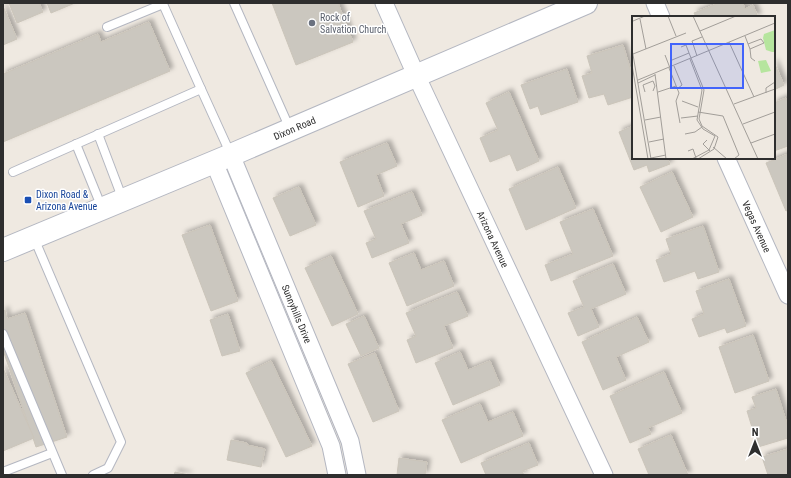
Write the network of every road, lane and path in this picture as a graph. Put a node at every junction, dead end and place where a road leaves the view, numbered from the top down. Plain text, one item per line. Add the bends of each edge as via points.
1 (234, 3) edge
2 (384, 3) edge
3 (586, 3) edge
4 (655, 3) edge
5 (661, 16) edge
6 (107, 27) dead end
7 (416, 75) junction
8 (201, 89) junction
9 (291, 130) junction
10 (98, 134) junction
11 (76, 144) junction
12 (222, 159) junction
13 (726, 159) edge
14 (13, 172) dead end
15 (123, 200) junction
16 (102, 209) junction
17 (34, 237) junction
18 (3, 250) edge
19 (788, 295) edge
20 (3, 334) edge
21 (52, 453) junction
22 (3, 472) edge
23 (62, 475) edge
24 (93, 475) edge
25 (337, 475) edge
26 (357, 475) edge
27 (604, 475) edge

1 - 9 lane
2 - 7 street, Arizona Avenue
3 - 7 street, Dixon Road
4 - 5 street
6 - 8 lane via 163,4
7 - 9 street, Dixon Road
7 - 27 street, Arizona Avenue
8 - 10 lane
8 - 12 lane
9 - 12 street, Dixon Road
10 - 11 lane
10 - 15 lane
11 - 14 lane
11 - 16 lane
12 - 15 street, Dixon Road
12 - 25 street, Sunnyhills Drive via 331,446
12 - 26 street, Sunnyhills Drive via 350,441
13 - 19 street, Vegas Avenue
15 - 16 street, Dixon Road
16 - 17 street, Dixon Road
17 - 18 street, Dixon Road
17 - 24 lane via 120,442 108,468
20 - 21 lane
21 - 22 lane
21 - 23 lane

